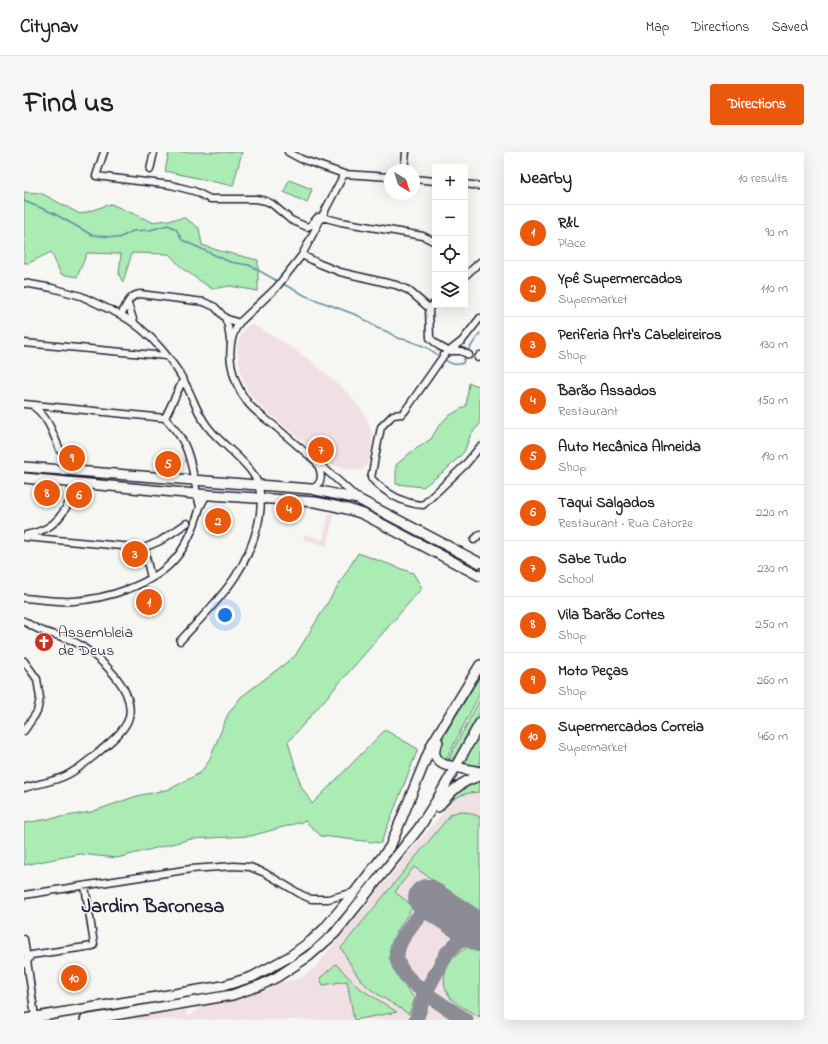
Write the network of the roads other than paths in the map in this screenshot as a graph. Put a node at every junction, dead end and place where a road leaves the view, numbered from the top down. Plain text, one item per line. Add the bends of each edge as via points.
1 (104, 152) edge
2 (154, 152) edge
3 (288, 152) edge
4 (406, 152) edge
5 (405, 164) edge
6 (150, 170) dead end
7 (344, 174) junction
8 (384, 177) edge
9 (420, 180) edge
10 (432, 181) edge
11 (468, 184) edge
12 (480, 186) edge
13 (322, 216) junction
14 (432, 240) edge
15 (302, 255) junction
16 (480, 262) edge
17 (468, 271) edge
18 (24, 283) edge
19 (128, 304) junction
20 (432, 306) edge
21 (429, 308) junction
22 (121, 315) junction
23 (225, 318) junction
24 (480, 318) edge
25 (134, 322) junction
26 (239, 323) junction
27 (230, 341) junction
28 (24, 344) edge
29 (158, 346) junction
30 (446, 353) junction
31 (152, 355) junction
32 (469, 355) dead end
33 (166, 356) junction
34 (183, 380) junction
35 (24, 404) edge
36 (33, 406) junction
37 (50, 407) junction
38 (165, 418) junction
39 (47, 419) junction
40 (480, 447) edge
41 (61, 452) junction
42 (316, 462) junction
43 (24, 467) edge
44 (62, 471) junction
45 (72, 472) junction
46 (24, 476) edge
47 (194, 480) junction
48 (73, 482) junction
49 (258, 485) junction
50 (311, 489) junction
51 (196, 494) junction
52 (207, 494) junction
53 (358, 499) junction
54 (264, 501) junction
55 (200, 507) junction
56 (197, 516) junction
57 (187, 523) junction
58 (194, 525) junction
59 (41, 530) junction
60 (480, 534) edge
61 (24, 536) edge
62 (42, 538) junction
63 (474, 540) dead end
64 (144, 548) junction
65 (480, 563) edge
66 (480, 576) edge
67 (152, 578) junction
68 (24, 598) edge
69 (24, 621) edge
70 (180, 641) dead end
71 (24, 661) edge
72 (480, 665) edge
73 (469, 682) junction
74 (480, 723) edge
75 (24, 731) edge
76 (477, 735) edge
77 (462, 754) junction
78 (445, 765) junction
79 (455, 767) junction
80 (480, 772) edge
81 (480, 776) edge
82 (24, 788) edge
83 (419, 828) junction
84 (85, 886) junction
85 (24, 895) edge
86 (345, 899) junction
87 (24, 939) edge
88 (26, 963) edge
89 (35, 1017) junction
90 (24, 1019) edge
91 (85, 1020) edge

1 - 13 street via 96,176 171,185 194,191 210,199 266,201 291,220 307,227
2 - 6 street
3 - 7 street
4 - 5 street
7 - 8 street
7 - 13 street
9 - 10 street
11 - 12 street
13 - 14 street via 341,222 423,236
13 - 15 street
15 - 21 street via 340,272 408,290
15 - 26 street via 277,286
16 - 17 street
18 - 22 street via 82,296
19 - 22 street
19 - 23 street via 133,295 140,294 204,302 215,307
19 - 25 street
20 - 21 street
21 - 30 street via 430,338
22 - 25 street
23 - 26 street
23 - 27 street
24 - 30 street via 462,341
25 - 29 street
26 - 27 street
27 - 42 street via 233,371 249,404
28 - 31 street
29 - 31 street
29 - 33 street
30 - 32 street via 461,351
30 - 40 street via 405,411 393,415 381,427 371,478 392,495 423,505
31 - 33 street
33 - 34 street
34 - 38 street
34 - 49 street via 210,430 250,470
35 - 36 street
36 - 37 street
36 - 39 street
37 - 38 street
37 - 39 street
38 - 47 street via 186,447
39 - 41 street
41 - 44 street
41 - 45 street
42 - 50 street via 321,478 318,485
42 - 53 street
43 - 44 main road
44 - 45 main road
44 - 46 main road via 51,477
45 - 47 main road
46 - 48 main road
47 - 49 main road
47 - 51 street
48 - 51 main road
48 - 59 street via 71,499 59,519
49 - 50 main road
49 - 54 street
50 - 53 main road
51 - 52 main road
51 - 55 street
52 - 54 main road
52 - 55 street
53 - 65 main road
54 - 66 main road via 315,502 347,508
54 - 70 street via 254,536 235,577
55 - 56 street
56 - 57 street
56 - 58 street
57 - 58 street
57 - 64 street
58 - 67 street via 175,560
59 - 61 street
59 - 62 street
60 - 63 street
61 - 62 street
62 - 64 street
64 - 67 street
67 - 68 street via 131,588 94,598 72,601
69 - 82 street via 41,631 62,636 79,644 101,661 117,678 129,699 127,722 113,740 83,766 61,778
71 - 75 street via 37,679 40,698 37,712
72 - 73 main road
73 - 78 main road via 459,706 435,746 437,759
73 - 86 main road via 432,744 390,847 355,892
74 - 76 main road
76 - 77 main road
77 - 78 main road via 454,762
77 - 79 main road
78 - 79 main road
79 - 80 main road
79 - 83 main road
81 - 83 main road via 453,790
83 - 91 main road via 334,933 309,956 282,974 261,985 232,995
84 - 85 street
84 - 86 street via 191,869 234,866 250,867 265,873 311,898
84 - 88 street via 93,946 31,955
86 - 89 main road via 324,929 311,941 289,957 252,977 193,992
87 - 88 street
88 - 89 street
89 - 90 main road

